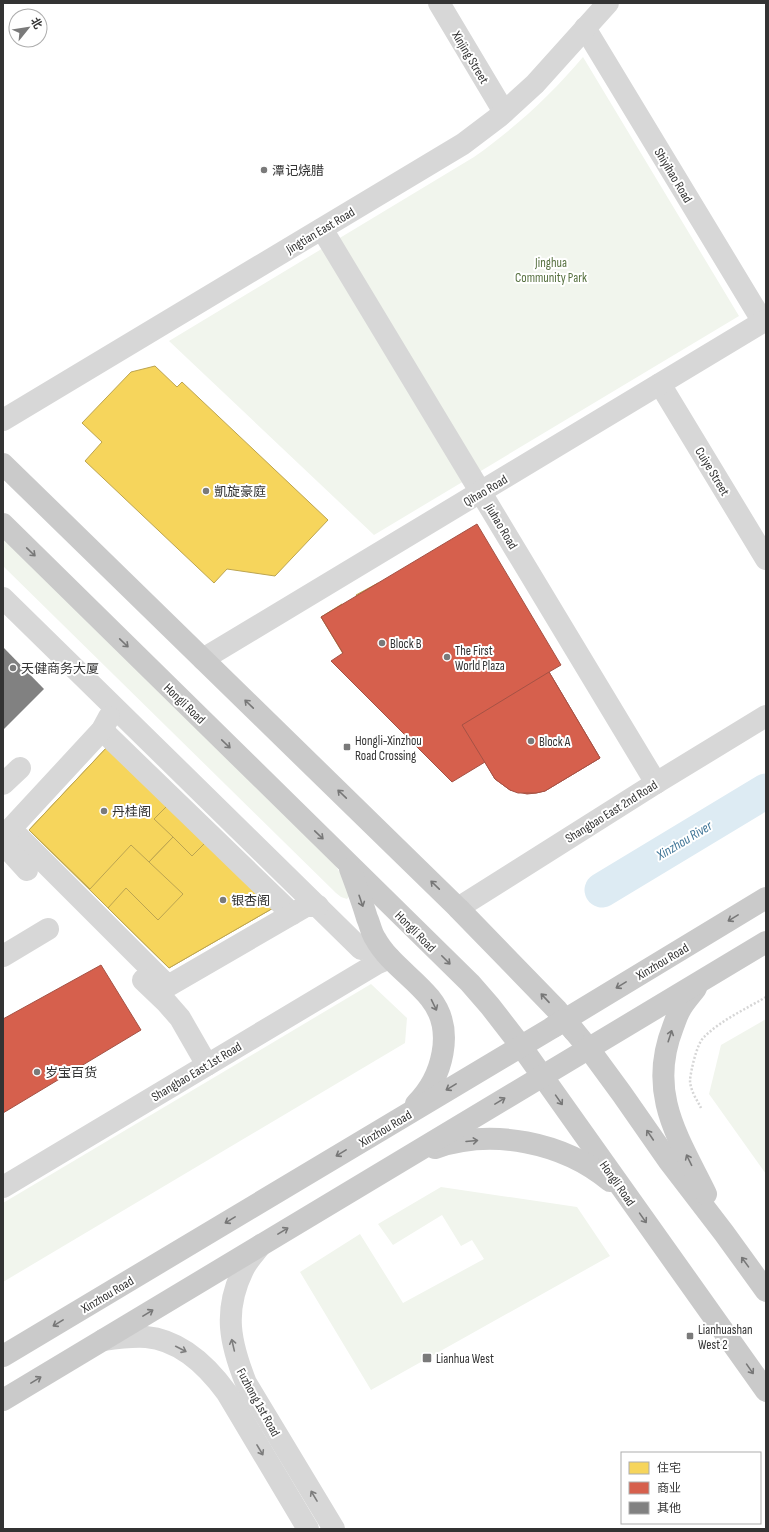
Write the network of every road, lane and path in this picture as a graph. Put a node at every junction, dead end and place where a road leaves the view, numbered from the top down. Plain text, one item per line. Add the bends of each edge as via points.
1 (439, 3) edge
2 (608, 3) edge
3 (585, 28) junction
4 (504, 112) junction
5 (322, 228) junction
6 (764, 321) edge
7 (660, 384) junction
8 (3, 420) edge
9 (3, 464) edge
10 (481, 492) junction
11 (3, 524) edge
12 (766, 559) edge
13 (3, 598) edge
14 (203, 659) junction
15 (109, 702) junction
16 (766, 716) edge
17 (102, 730) junction
18 (20, 768) dead end
19 (656, 783) junction
20 (3, 784) edge
21 (11, 828) junction
22 (349, 864) junction
23 (27, 870) dead end
24 (766, 898) edge
25 (318, 906) junction
26 (458, 908) junction
27 (292, 914) junction
28 (48, 929) dead end
29 (766, 942) edge
30 (368, 943) junction
31 (3, 956) edge
32 (390, 958) junction
33 (132, 970) dead end
34 (703, 980) junction
35 (168, 986) junction
36 (766, 997) edge
37 (565, 1020) junction
38 (521, 1046) junction
39 (589, 1049) junction
40 (210, 1063) junction
41 (542, 1076) junction
42 (701, 1108) dead end
43 (399, 1119) junction
44 (407, 1157) junction
45 (3, 1187) edge
46 (626, 1195) junction
47 (724, 1233) junction
48 (262, 1244) junction
49 (766, 1291) edge
50 (103, 1340) junction
51 (3, 1356) edge
52 (766, 1391) edge
53 (3, 1400) edge
54 (308, 1529) edge
55 (334, 1529) edge

1 - 4 street, Xinjing Street
2 - 3 street, Jingtian East Road
3 - 4 street, Jingtian East Road via 535,84
3 - 6 street, Shiyihao Road
4 - 5 street, Jingtian East Road via 463,144
5 - 8 street, Jingtian East Road
5 - 10 street, Jiuhao Road
6 - 7 street, Qihao Road
7 - 10 street, Qihao Road
7 - 12 street, Cuiye Street
9 - 14 main road
10 - 14 street, Qihao Road
10 - 19 street, Jiuhao Road
11 -> 22 main road, Hongli Road
13 - 15 street
26 -> 14 main road
15 - 17 street via 109,716
15 - 25 street
16 - 19 street, Shangbao East 2nd Road
17 - 21 street via 58,786
17 - 27 street
18 - 20 street
19 - 26 street, Shangbao East 2nd Road
21 - 23 street via 3,837 4,846
21 - 35 street
22 -> 30 main road
22 -> 38 main road, Hongli Road via 470,983
24 -> 37 main road, Xinzhou Road
25 - 27 street via 306,906
25 - 30 street
37 -> 26 main road
27 - 35 street
28 - 31 street
29 - 34 main road
30 - 32 main road
32 - 40 street, Shangbao East 1st Road
32 -> 43 main road via 431,999 440,1018 444,1041 441,1063 431,1084 418,1102
33 - 40 street via 180,1018
34 - 39 main road
47 -> 34 main road via 672,1124 664,1095 662,1070 668,1039 680,1010
35 - 40 street
36 - 42 path via 703,1038 694,1058 690,1081
37 - 38 main road, Xinzhou Road
37 - 39 main road
38 - 41 main road, Hongli Road
38 -> 43 main road, Xinzhou Road
39 - 41 main road
47 -> 39 main road
40 - 45 street, Shangbao East 1st Road
44 -> 41 main road
41 -> 46 main road, Hongli Road
43 -> 51 main road, Xinzhou Road
44 -> 46 main road via 438,1146 467,1140 528,1142 575,1158 602,1174
48 -> 44 main road
46 -> 52 main road, Hongli Road
49 -> 47 main road
50 -> 48 main road
55 -> 48 street, Fuzhong 1st Road via 246,1383 235,1353 230,1317 235,1292 244,1269
53 -> 50 main road
50 -> 54 street, Fuzhong 1st Road via 126,1336 147,1337 167,1342 187,1352 202,1364 226,1393

